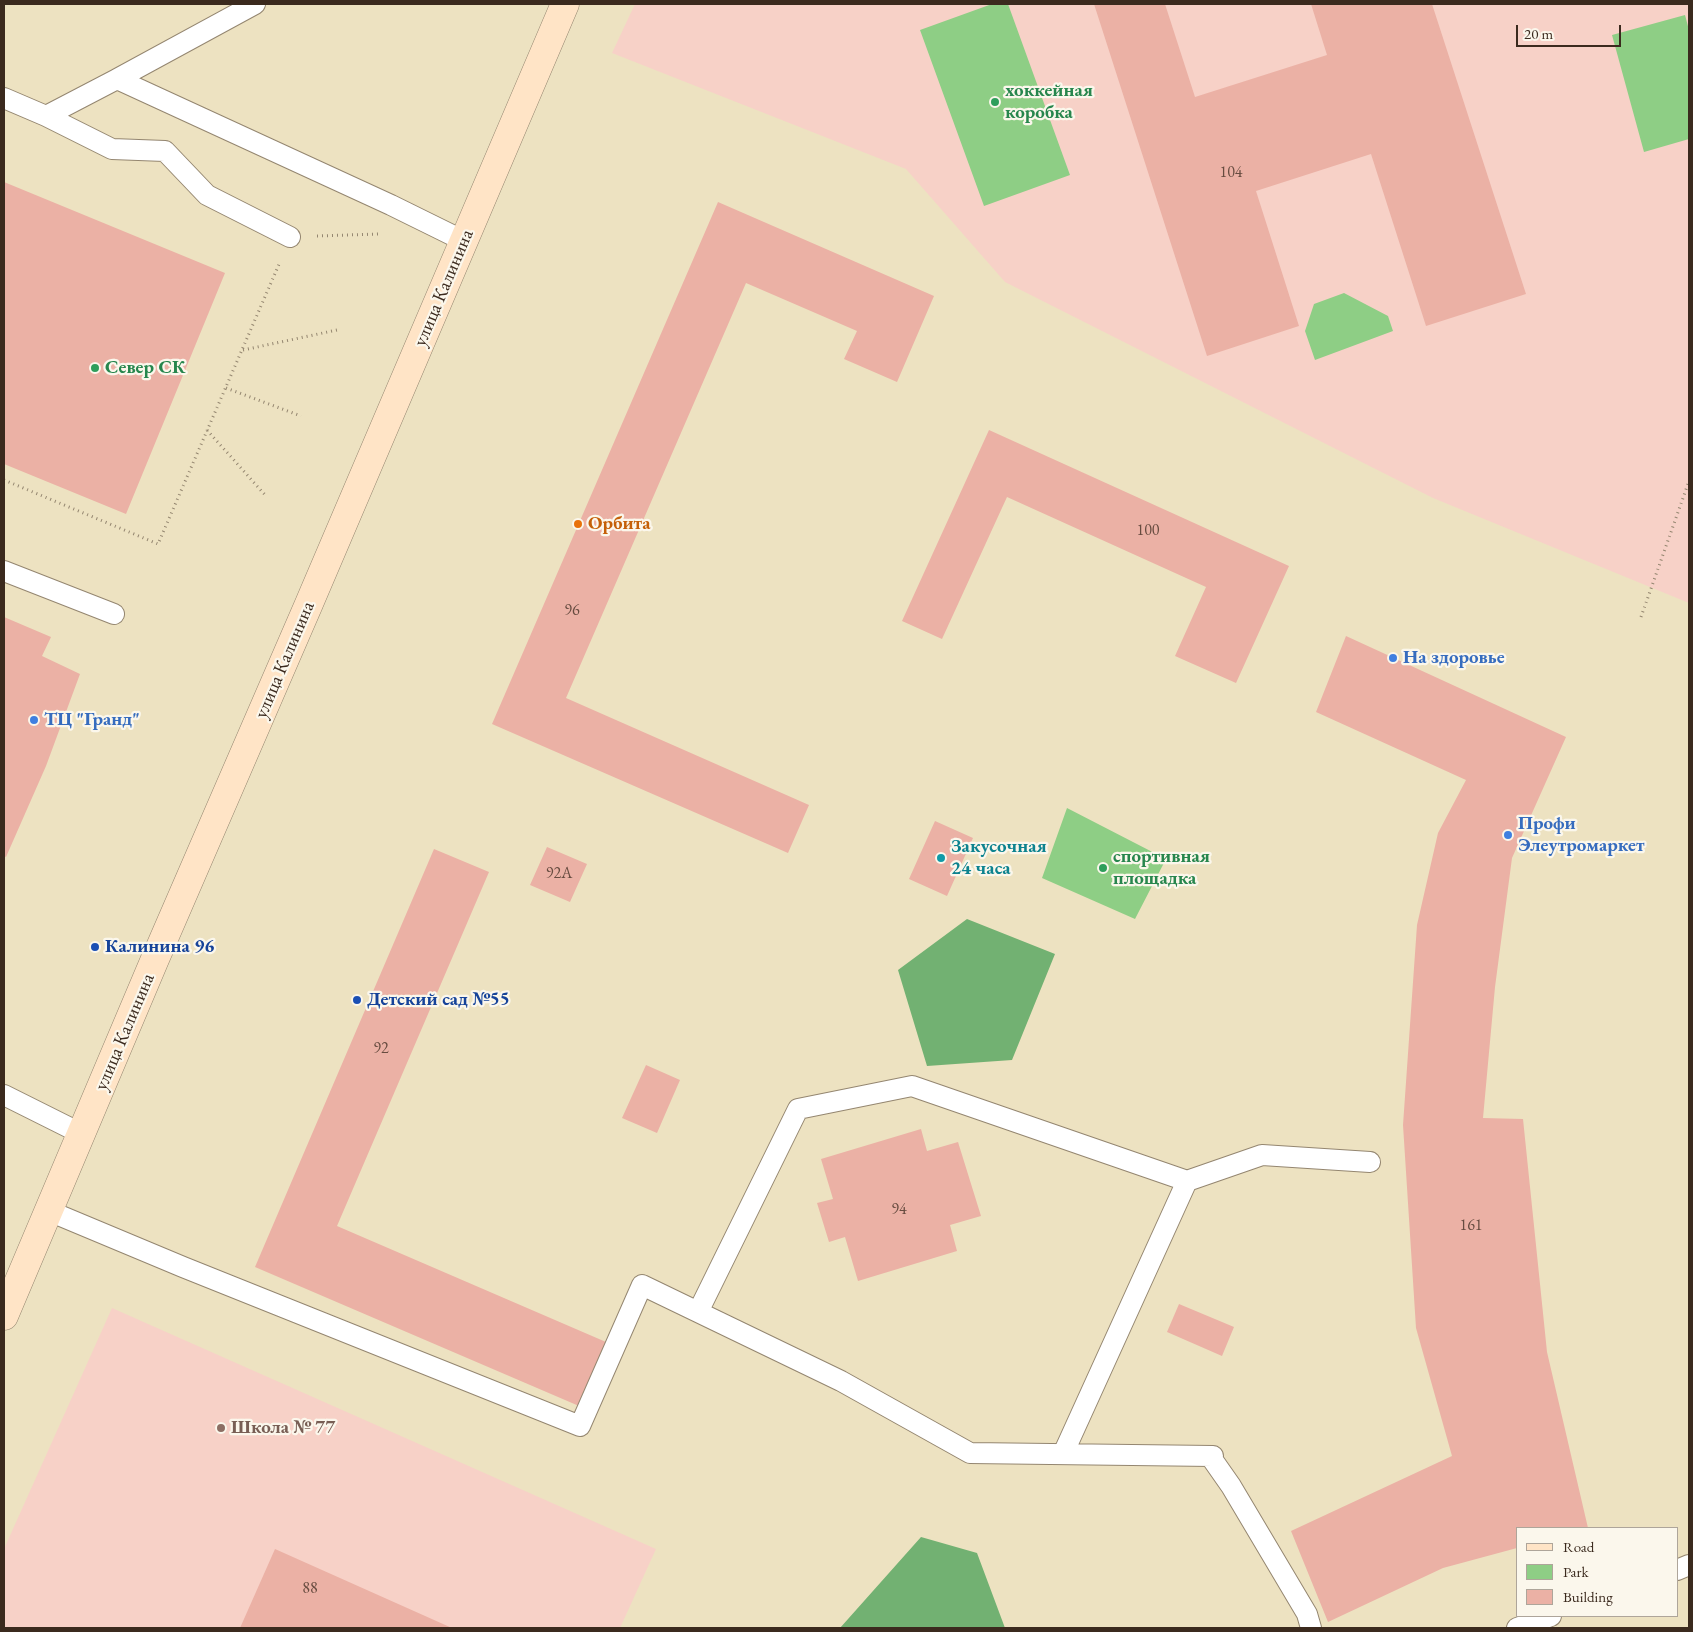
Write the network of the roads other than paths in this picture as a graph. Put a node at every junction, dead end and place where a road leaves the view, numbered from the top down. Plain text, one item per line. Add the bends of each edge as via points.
1 (255, 4) edge
2 (565, 4) edge
3 (117, 79) junction
4 (4, 98) edge
5 (46, 116) junction
6 (290, 237) road end
7 (464, 241) junction
8 (4, 571) edge
9 (114, 614) dead end
10 (4, 1095) edge
11 (82, 1134) junction
12 (1370, 1162) dead end
13 (1187, 1181) junction
14 (49, 1211) junction
15 (698, 1312) junction
16 (4, 1316) edge
17 (1063, 1454) junction
18 (1548, 1617) edge
19 (1311, 1628) edge
20 (1517, 1628) edge

1 - 3 lane
2 - 7 main road, улица Калинина
3 - 5 lane
3 - 7 lane
4 - 5 lane
5 - 6 lane via 112,148 165,151 207,195
7 - 11 main road, улица Калинина
8 - 9 lane
10 - 11 lane
11 - 14 main road, улица Калинина
12 - 13 lane via 1262,1155
13 - 15 lane via 912,1086 798,1109
13 - 17 lane
14 - 15 lane via 580,1426 642,1285
14 - 16 main road, улица Калинина
15 - 17 lane via 841,1381 970,1453
17 - 19 lane via 1213,1456 1210,1456 1307,1614
18 - 20 lane

